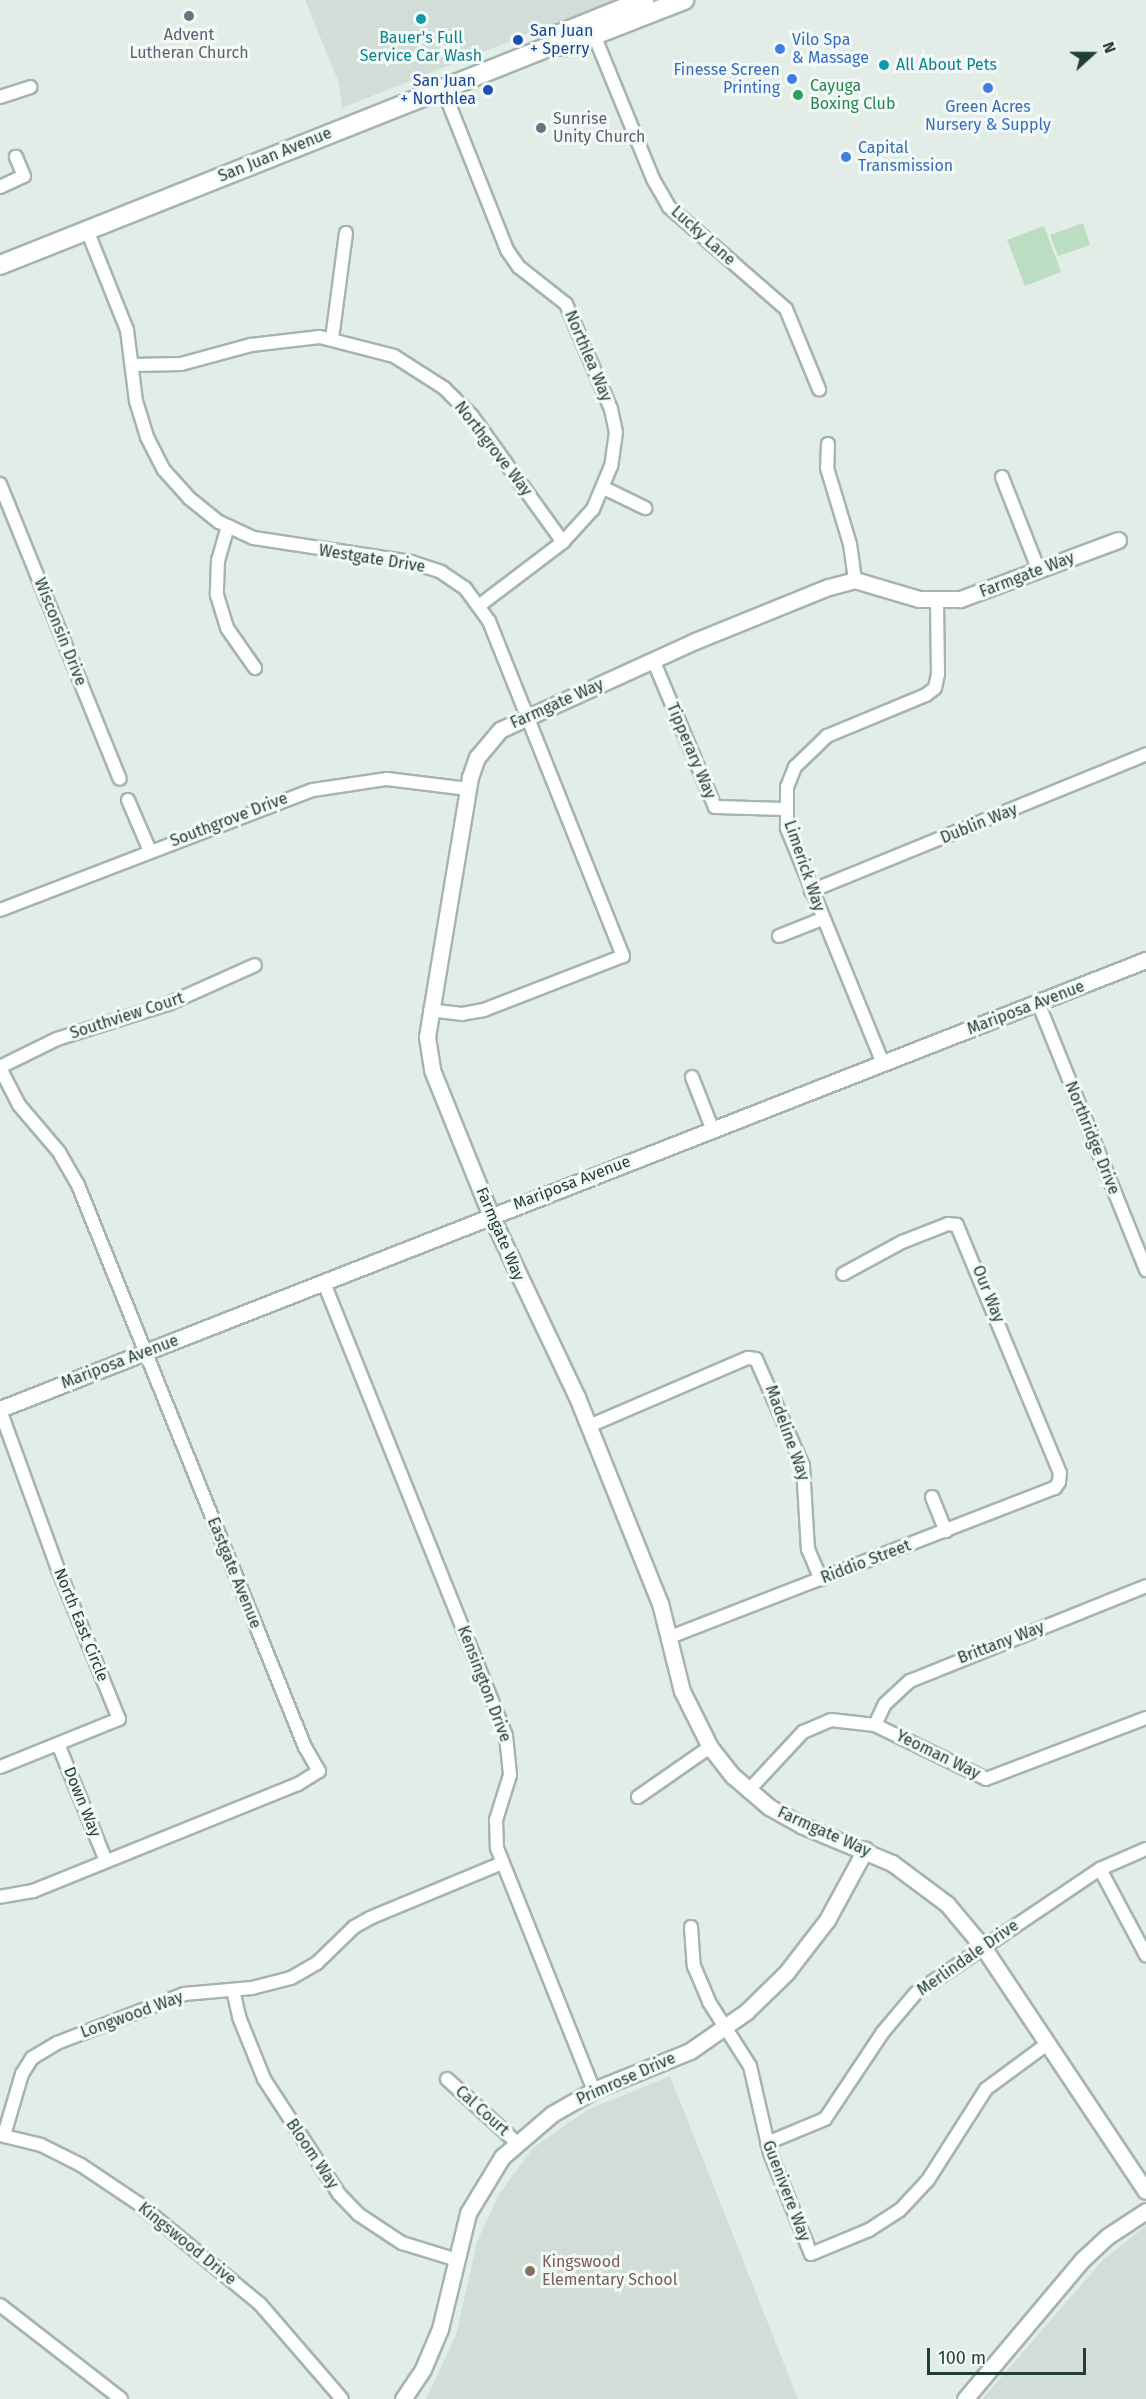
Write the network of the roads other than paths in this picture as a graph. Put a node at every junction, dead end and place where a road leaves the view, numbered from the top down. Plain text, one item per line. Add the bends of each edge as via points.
1 (684, 0) edge
2 (648, 4) edge
3 (594, 35) junction
4 (551, 46) junction
5 (30, 87) dead end
6 (444, 89) junction
7 (0, 97) edge
8 (16, 156) dead end
9 (0, 187) edge
10 (87, 230) junction
11 (346, 233) dead end
12 (0, 265) edge
13 (332, 339) junction
14 (133, 365) junction
15 (819, 389) dead end
16 (828, 444) dead end
17 (1002, 477) dead end
18 (0, 484) edge
19 (604, 488) junction
20 (645, 508) dead end
21 (228, 526) junction
22 (1118, 540) dead end
23 (563, 542) junction
24 (1039, 571) junction
25 (855, 580) junction
26 (937, 602) junction
27 (480, 605) junction
28 (654, 662) junction
29 (255, 668) dead end
30 (526, 715) junction
31 (1146, 754) edge
32 (120, 779) dead end
33 (468, 789) junction
34 (128, 800) dead end
35 (786, 808) junction
36 (150, 851) junction
37 (811, 891) junction
38 (0, 910) edge
39 (822, 918) junction
40 (779, 936) dead end
41 (1146, 960) edge
42 (255, 965) dead end
43 (1039, 1005) junction
44 (430, 1010) junction
45 (882, 1062) junction
46 (0, 1068) edge
47 (692, 1077) dead end
48 (712, 1128) junction
49 (491, 1215) junction
50 (1146, 1270) edge
51 (843, 1274) dead end
52 (324, 1283) junction
53 (146, 1352) junction
54 (0, 1410) edge
55 (589, 1426) junction
56 (1059, 1482) joint
57 (932, 1497) dead end
58 (946, 1531) junction
59 (821, 1579) junction
60 (1146, 1586) edge
61 (670, 1637) junction
62 (1146, 1718) edge
63 (875, 1725) junction
64 (58, 1744) junction
65 (710, 1748) junction
66 (0, 1767) edge
67 (748, 1791) junction
68 (638, 1797) dead end
69 (1146, 1849) edge
70 (865, 1850) junction
71 (106, 1861) junction
72 (502, 1863) junction
73 (1100, 1869) junction
74 (0, 1897) edge
75 (691, 1927) dead end
76 (982, 1947) junction
77 (1146, 1955) edge
78 (233, 1990) junction
79 (727, 2027) junction
80 (1047, 2044) junction
81 (447, 2079) dead end
82 (594, 2090) junction
83 (2, 2135) edge
84 (517, 2143) junction
85 (767, 2143) junction
86 (1146, 2191) edge
87 (1146, 2211) edge
88 (454, 2259) junction
89 (0, 2305) edge
90 (122, 2399) edge
91 (342, 2399) edge
92 (403, 2399) edge
93 (964, 2399) edge

1 - 2 main road, San Juan Avenue
2 - 3 main road, San Juan Avenue
2 - 4 main road, San Juan Avenue via 557,35
3 - 4 main road, San Juan Avenue via 566,46
3 - 15 street, Lucky Lane via 653,179 669,207 786,309
4 - 6 main road, San Juan Avenue
5 - 7 street
6 - 10 main road, San Juan Avenue
6 - 19 street, Northlea Way via 507,250 519,267 566,304 579,328 616,432
8 - 9 street via 24,176
10 - 12 main road, San Juan Avenue
10 - 14 street, Westgate Drive via 126,330
11 - 13 street
13 - 14 street, Northgrove Way via 251,345 181,364
13 - 23 street, Northgrove Way via 394,356 444,388 472,416
14 - 21 street, Westgate Drive via 138,410 155,454 189,498
16 - 25 street via 826,468 850,543
17 - 24 street
18 - 32 street, Wisconsin Drive
19 - 20 street
19 - 23 street, Northlea Way via 593,509
21 - 27 street, Westgate Drive via 275,544 426,566 453,579
21 - 29 street via 218,560 219,603 236,645
22 - 24 street, Farmgate Way
23 - 27 street, Northlea Way
24 - 26 street, Farmgate Way via 985,592
25 - 26 street, Farmgate Way
25 - 28 street, Farmgate Way via 803,596
26 - 35 street, Limerick Way via 935,688 842,728 811,748 795,767 787,787
27 - 30 street, Westgate Drive
28 - 30 street, Farmgate Way
28 - 35 street, Tipperary Way via 715,807
30 - 33 street, Farmgate Way via 487,743 473,766
30 - 44 street, Westgate Drive via 623,956 484,1010 462,1014
31 - 37 street, Dublin Way
33 - 36 street, Southgrove Drive via 403,779 344,783 284,799
33 - 44 street, Farmgate Way
34 - 36 street
35 - 37 street, Limerick Way via 787,828
36 - 38 street, Southgrove Drive
37 - 39 street, Limerick Way
39 - 40 street
39 - 45 street, Limerick Way
41 - 43 street, Mariposa Avenue
42 - 46 street, Southview Court via 168,1004 57,1039
43 - 45 street, Mariposa Avenue
43 - 50 street, Northridge Drive
44 - 49 street, Farmgate Way via 429,1060
45 - 48 street, Mariposa Avenue
46 - 53 street, Eastgate Avenue via 19,1105 72,1173
47 - 48 street
48 - 49 street, Mariposa Avenue
49 - 52 street, Mariposa Avenue
49 - 55 street, Farmgate Way
51 - 56 street, Our Way via 902,1242 948,1224 957,1225 1060,1473
52 - 53 street, Mariposa Avenue
52 - 72 street, Kensington Drive via 506,1736 510,1775 495,1834
53 - 54 street, Mariposa Avenue
53 - 71 street, Eastgate Avenue via 305,1748 319,1771 298,1784
54 - 64 street, North East Circle via 58,1569 119,1719
55 - 59 street, Madeline Way via 748,1358 756,1359 804,1466 808,1549
55 - 61 street, Farmgate Way
56 - 58 street, Riddio Street via 1055,1488
57 - 58 street
58 - 59 street, Riddio Street
59 - 61 street, Riddio Street
60 - 63 street, Brittany Way via 917,1677 890,1698
61 - 65 street, Farmgate Way via 681,1691
62 - 63 street, Yeoman Way via 986,1779
63 - 67 street, Yeoman Way via 842,1719 818,1724 803,1732
64 - 66 street, North East Circle
64 - 71 street, Down Way
65 - 67 street, Farmgate Way
65 - 68 street
67 - 70 street, Farmgate Way via 795,1823
69 - 73 street, Merlindale Drive
70 - 76 street, Farmgate Way via 933,1891
70 - 79 street, Primrose Drive via 841,1898 794,1962 767,1993
71 - 74 street, Eastgate Avenue via 33,1891
72 - 78 street, Longwood Way via 370,1918 354,1927 317,1963 291,1978
72 - 82 street, Kensington Drive
73 - 76 street, Merlindale Drive
73 - 77 street
75 - 79 street, Guenivere Way via 694,1966 710,2002
76 - 80 street, Farmgate Way
76 - 85 street, Merlindale Drive via 916,1993 895,2015 825,2120
78 - 83 street, Longwood Way via 184,1994 152,2004 57,2043 32,2058 13,2096
78 - 88 street, Bloom Way via 239,2017 264,2079 339,2194 358,2214 402,2243
79 - 82 street, Primrose Drive via 671,2060
79 - 85 street, Guenivere Way via 754,2076
80 - 85 street, Guenivere Way via 987,2089 928,2180 900,2210 869,2230 810,2254
80 - 86 street, Farmgate Way
81 - 84 street, Cal Court
82 - 84 street, Primrose Drive via 552,2114
83 - 91 street, Kingswood Drive via 41,2145 81,2164 139,2204 260,2304
84 - 88 street, Primrose Drive via 502,2157 468,2213
87 - 93 street via 1108,2236 1082,2260
88 - 92 street, Primrose Drive via 440,2329 423,2369
89 - 90 street

